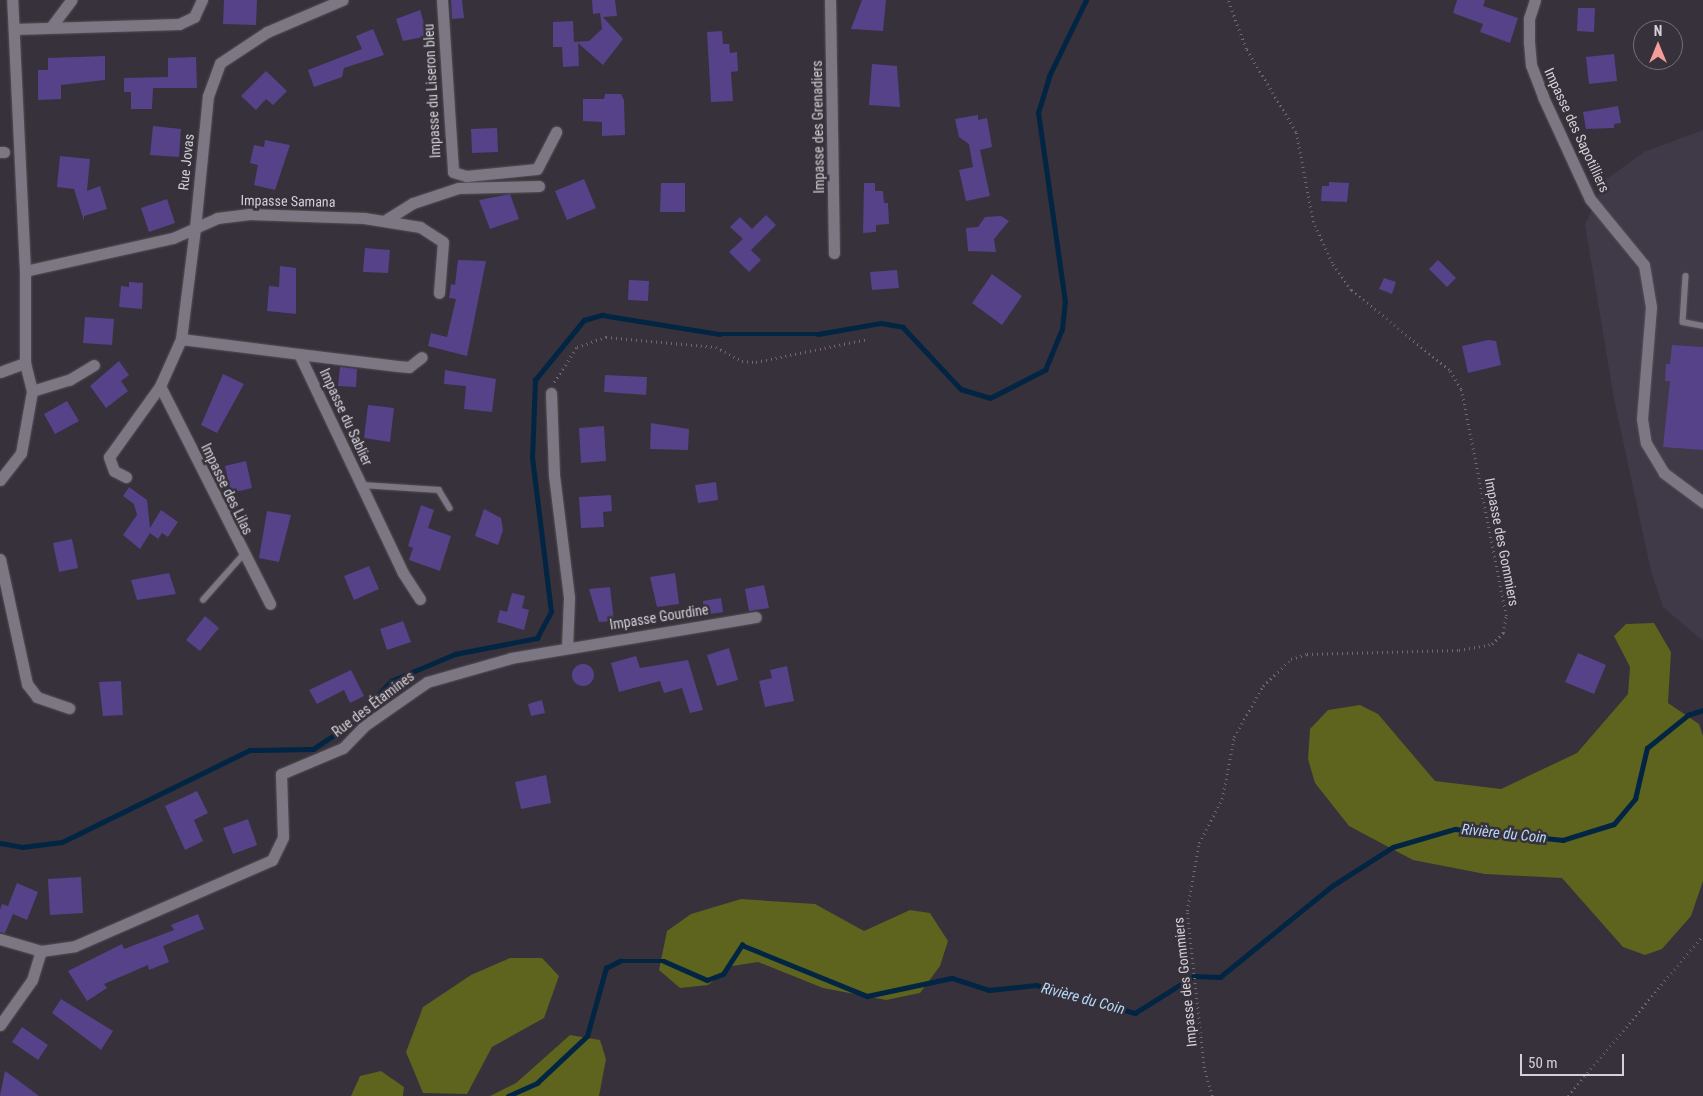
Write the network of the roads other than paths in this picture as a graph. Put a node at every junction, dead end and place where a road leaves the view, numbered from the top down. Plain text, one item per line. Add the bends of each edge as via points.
1 (12, 0) edge
2 (71, 0) edge
3 (202, 0) edge
4 (342, 0) edge
5 (442, 0) edge
6 (830, 0) edge
7 (1536, 0) edge
8 (51, 27) junction
9 (14, 29) junction
10 (556, 132) dead end
11 (539, 186) dead end
12 (384, 221) junction
13 (195, 228) junction
14 (834, 253) dead end
15 (25, 271) junction
16 (1686, 276) dead end
17 (439, 293) dead end
18 (1703, 326) edge
19 (181, 339) junction
20 (299, 354) junction
21 (422, 357) dead end
22 (25, 363) junction
23 (94, 365) dead end
24 (0, 372) edge
25 (160, 386) junction
26 (32, 392) junction
27 (551, 393) road end
28 (126, 477) dead end
29 (0, 480) edge
30 (362, 486) junction
31 (1703, 502) edge
32 (450, 508) dead end
33 (244, 555) junction
34 (0, 559) edge
35 (420, 599) dead end
36 (203, 600) dead end
37 (270, 604) dead end
38 (756, 617) dead end
39 (567, 647) junction
40 (69, 708) dead end
41 (0, 939) edge
42 (41, 951) junction
43 (0, 1025) edge

1 - 9 street
2 - 8 street
3 - 8 street via 194,17 179,24
4 - 13 street, Rue Jovas via 267,32 220,63 208,96
5 - 10 street, Impasse du Liseron bleu via 453,172 466,176 537,169
6 - 14 street, Impasse des Grenadiers
7 - 31 street, Impasse des Sapotilliers via 1529,19 1529,42 1531,65 1543,97 1590,199 1644,266 1650,307 1642,419 1646,443 1664,473
8 - 9 street
9 - 15 street
11 - 12 street via 458,188 413,203
12 - 13 street, Impasse Samana via 248,214 217,218
12 - 17 street, Impasse Samana via 420,227 442,242
13 - 15 street via 173,238
13 - 19 street, Rue Jovas
15 - 22 street
16 - 18 lane via 1683,322
19 - 20 street
19 - 25 street, Rue Jovas
20 - 21 street via 396,366 409,366
20 - 30 street, Impasse du Sablier
22 - 24 street
22 - 26 street
23 - 26 street via 69,380
25 - 28 street, Rue Jovas via 109,457 114,471
25 - 33 street, Impasse des Lilas
26 - 29 street via 20,453
27 - 39 street via 554,475 569,598
30 - 32 lane via 438,490
30 - 35 street, Impasse du Sablier
33 - 36 lane
33 - 37 street, Impasse des Lilas
34 - 40 street via 27,684 37,697
38 - 39 street, Impasse Gourdine
39 - 42 street, Rue des Étamines via 469,668 427,682 364,726 343,748 281,774 283,837 272,860 75,946
41 - 42 street
42 - 43 street via 32,980

